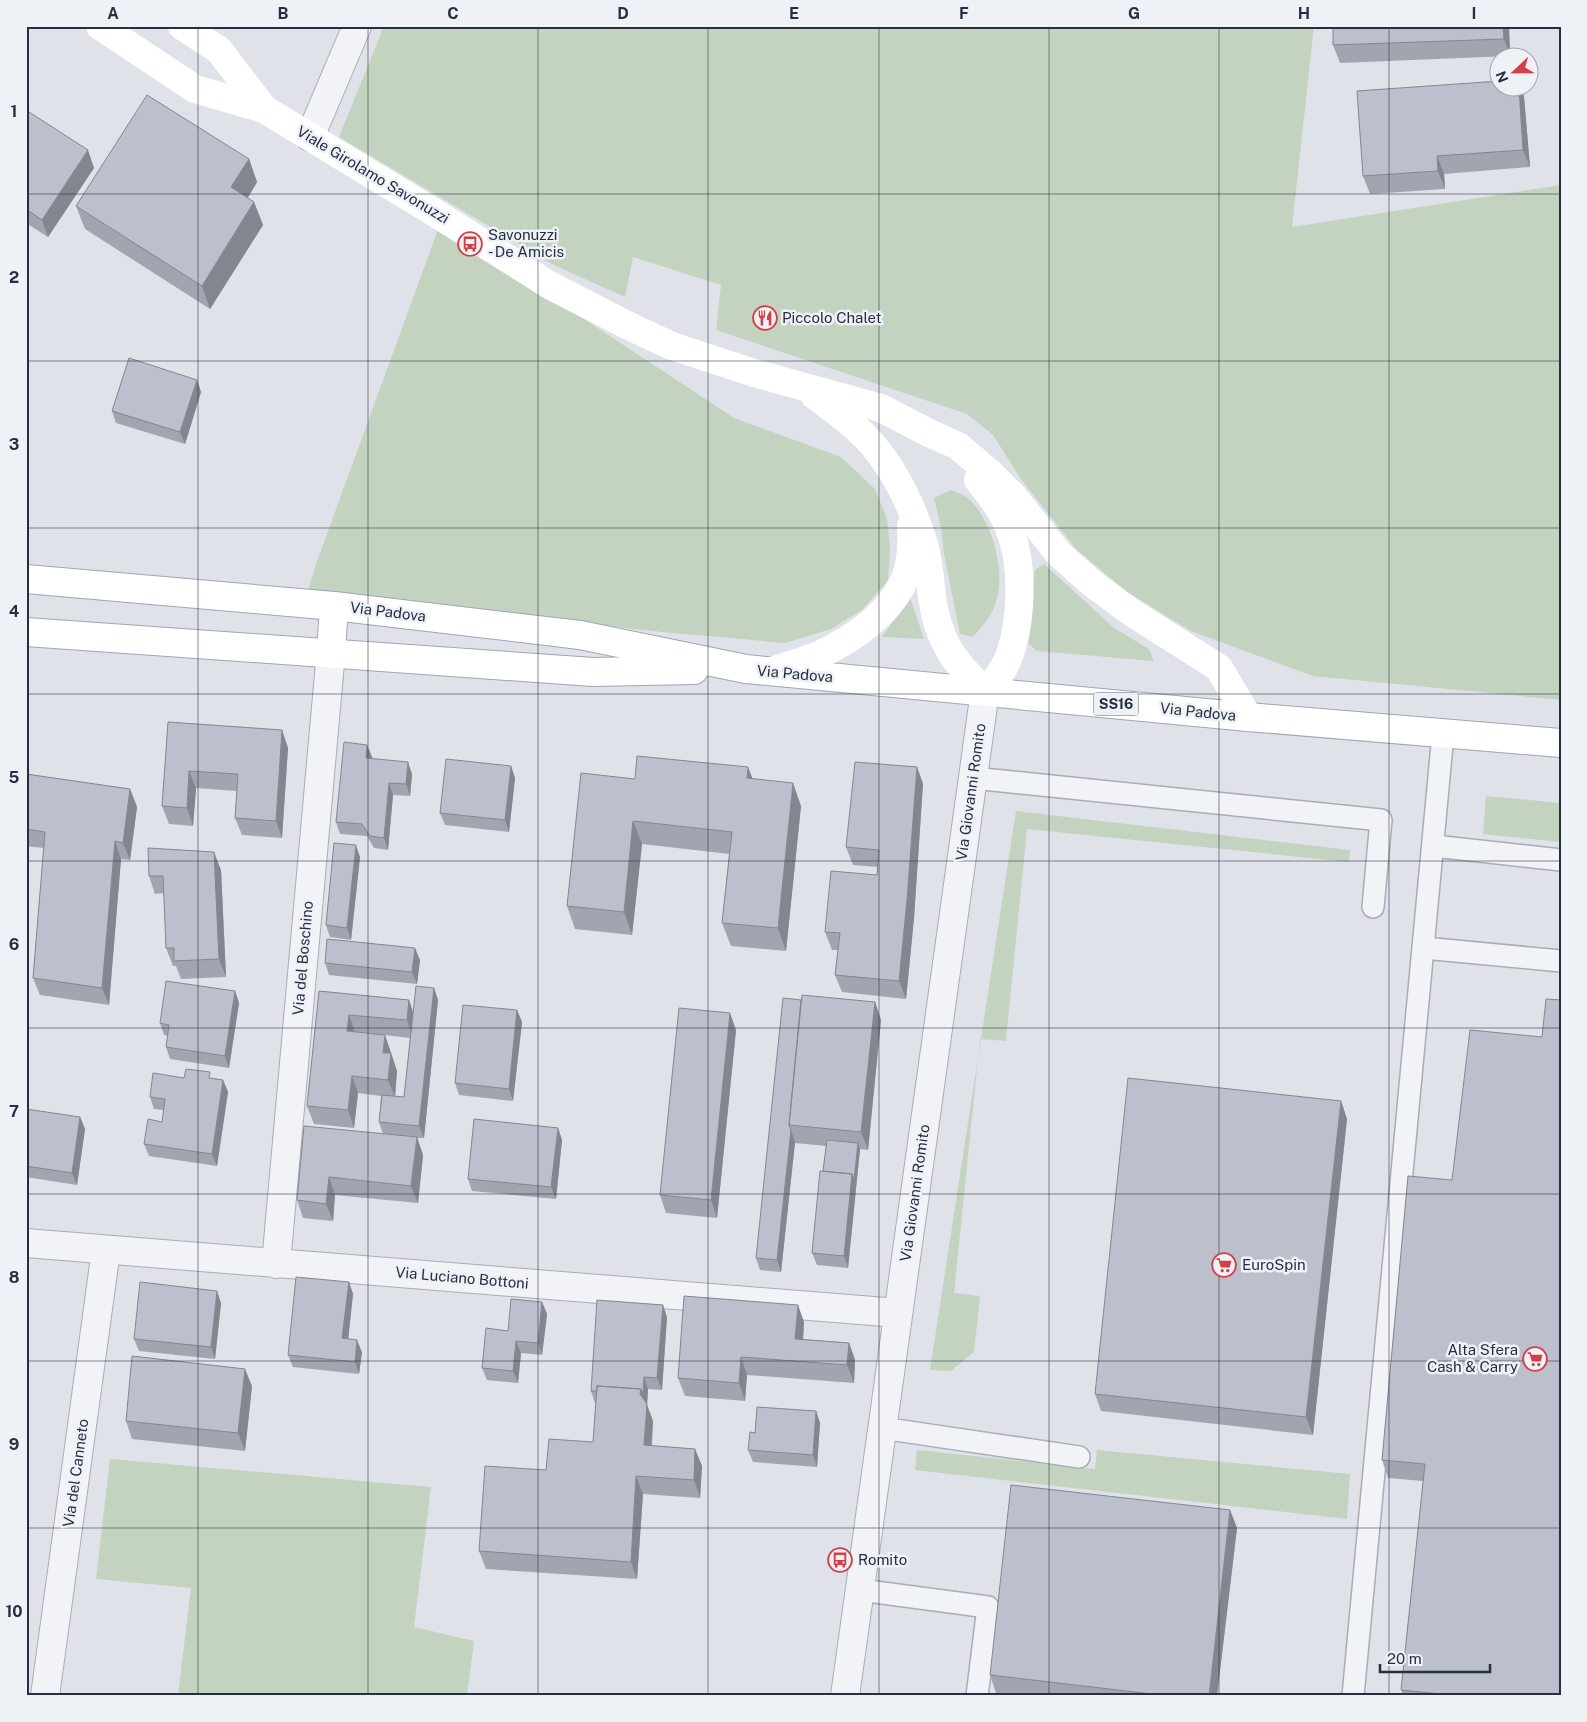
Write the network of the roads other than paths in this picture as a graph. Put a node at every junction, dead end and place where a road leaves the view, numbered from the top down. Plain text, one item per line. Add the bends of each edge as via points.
1 (100, 26) edge
2 (182, 26) edge
3 (357, 26) edge
4 (264, 110) junction
5 (310, 137) junction
6 (807, 389) junction
7 (929, 433) junction
8 (910, 507) junction
9 (26, 579) edge
10 (334, 606) junction
11 (26, 632) edge
12 (330, 652) junction
13 (759, 670) junction
14 (985, 691) junction
15 (1248, 717) junction
16 (1443, 734) junction
17 (1561, 743) edge
18 (973, 778) junction
19 (1434, 846) junction
20 (1561, 860) edge
21 (1373, 907) dead end
22 (1424, 948) junction
23 (1561, 961) edge
24 (26, 1243) edge
25 (106, 1250) junction
26 (276, 1264) junction
27 (898, 1313) junction
28 (882, 1428) junction
29 (1079, 1457) dead end
30 (860, 1590) junction
31 (45, 1696) edge
32 (845, 1696) edge
33 (977, 1696) edge
34 (1353, 1696) edge

1 - 4 street, Viale Girolamo Savonuzzi via 195,89
2 - 4 street, Viale Girolamo Savonuzzi via 218,50
3 - 5 street
4 - 5 street, Viale Girolamo Savonuzzi
5 - 6 street, Viale Girolamo Savonuzzi via 551,286 631,327 672,346
6 - 7 street, Viale Girolamo Savonuzzi via 881,408
6 - 8 street, Viale Girolamo Savonuzzi via 871,444
7 - 14 street, Viale Girolamo Savonuzzi via 994,500 1016,547 1019,604 1015,636 1000,674
7 - 15 street, Viale Girolamo Savonuzzi via 958,446 990,473 1014,497 1059,554 1093,584 1218,668
8 - 13 street, Viale Girolamo Savonuzzi via 912,539 908,564 903,582 884,609 861,630 819,655
8 - 14 street, Viale Girolamo Savonuzzi via 924,543 942,637 957,664
9 - 10 street, Via Padova
10 - 12 street
10 - 13 street, Via Padova via 580,635
11 - 12 street, Via Padova
12 - 13 street, Via Padova via 594,672
12 - 26 street, Via del Boschino
13 - 14 street, Via Padova / SS16
14 - 15 street, Via Padova / SS16
14 - 18 street, Via Giovanni Romito
15 - 16 street, Via Padova / SS16
16 - 17 street, Via Padova / SS16
16 - 19 lane
18 - 21 lane via 1381,820
18 - 27 street, Via Giovanni Romito
19 - 20 lane
19 - 22 lane
22 - 23 lane
22 - 34 lane
24 - 25 street, Via Luciano Bottoni
25 - 26 street, Via Luciano Bottoni
25 - 31 street, Via del Canneto
26 - 27 street, Via Luciano Bottoni
27 - 28 street, Via Giovanni Romito
28 - 29 lane
28 - 30 street, Via Giovanni Romito
30 - 32 street, Via Giovanni Romito
30 - 33 lane via 988,1607

